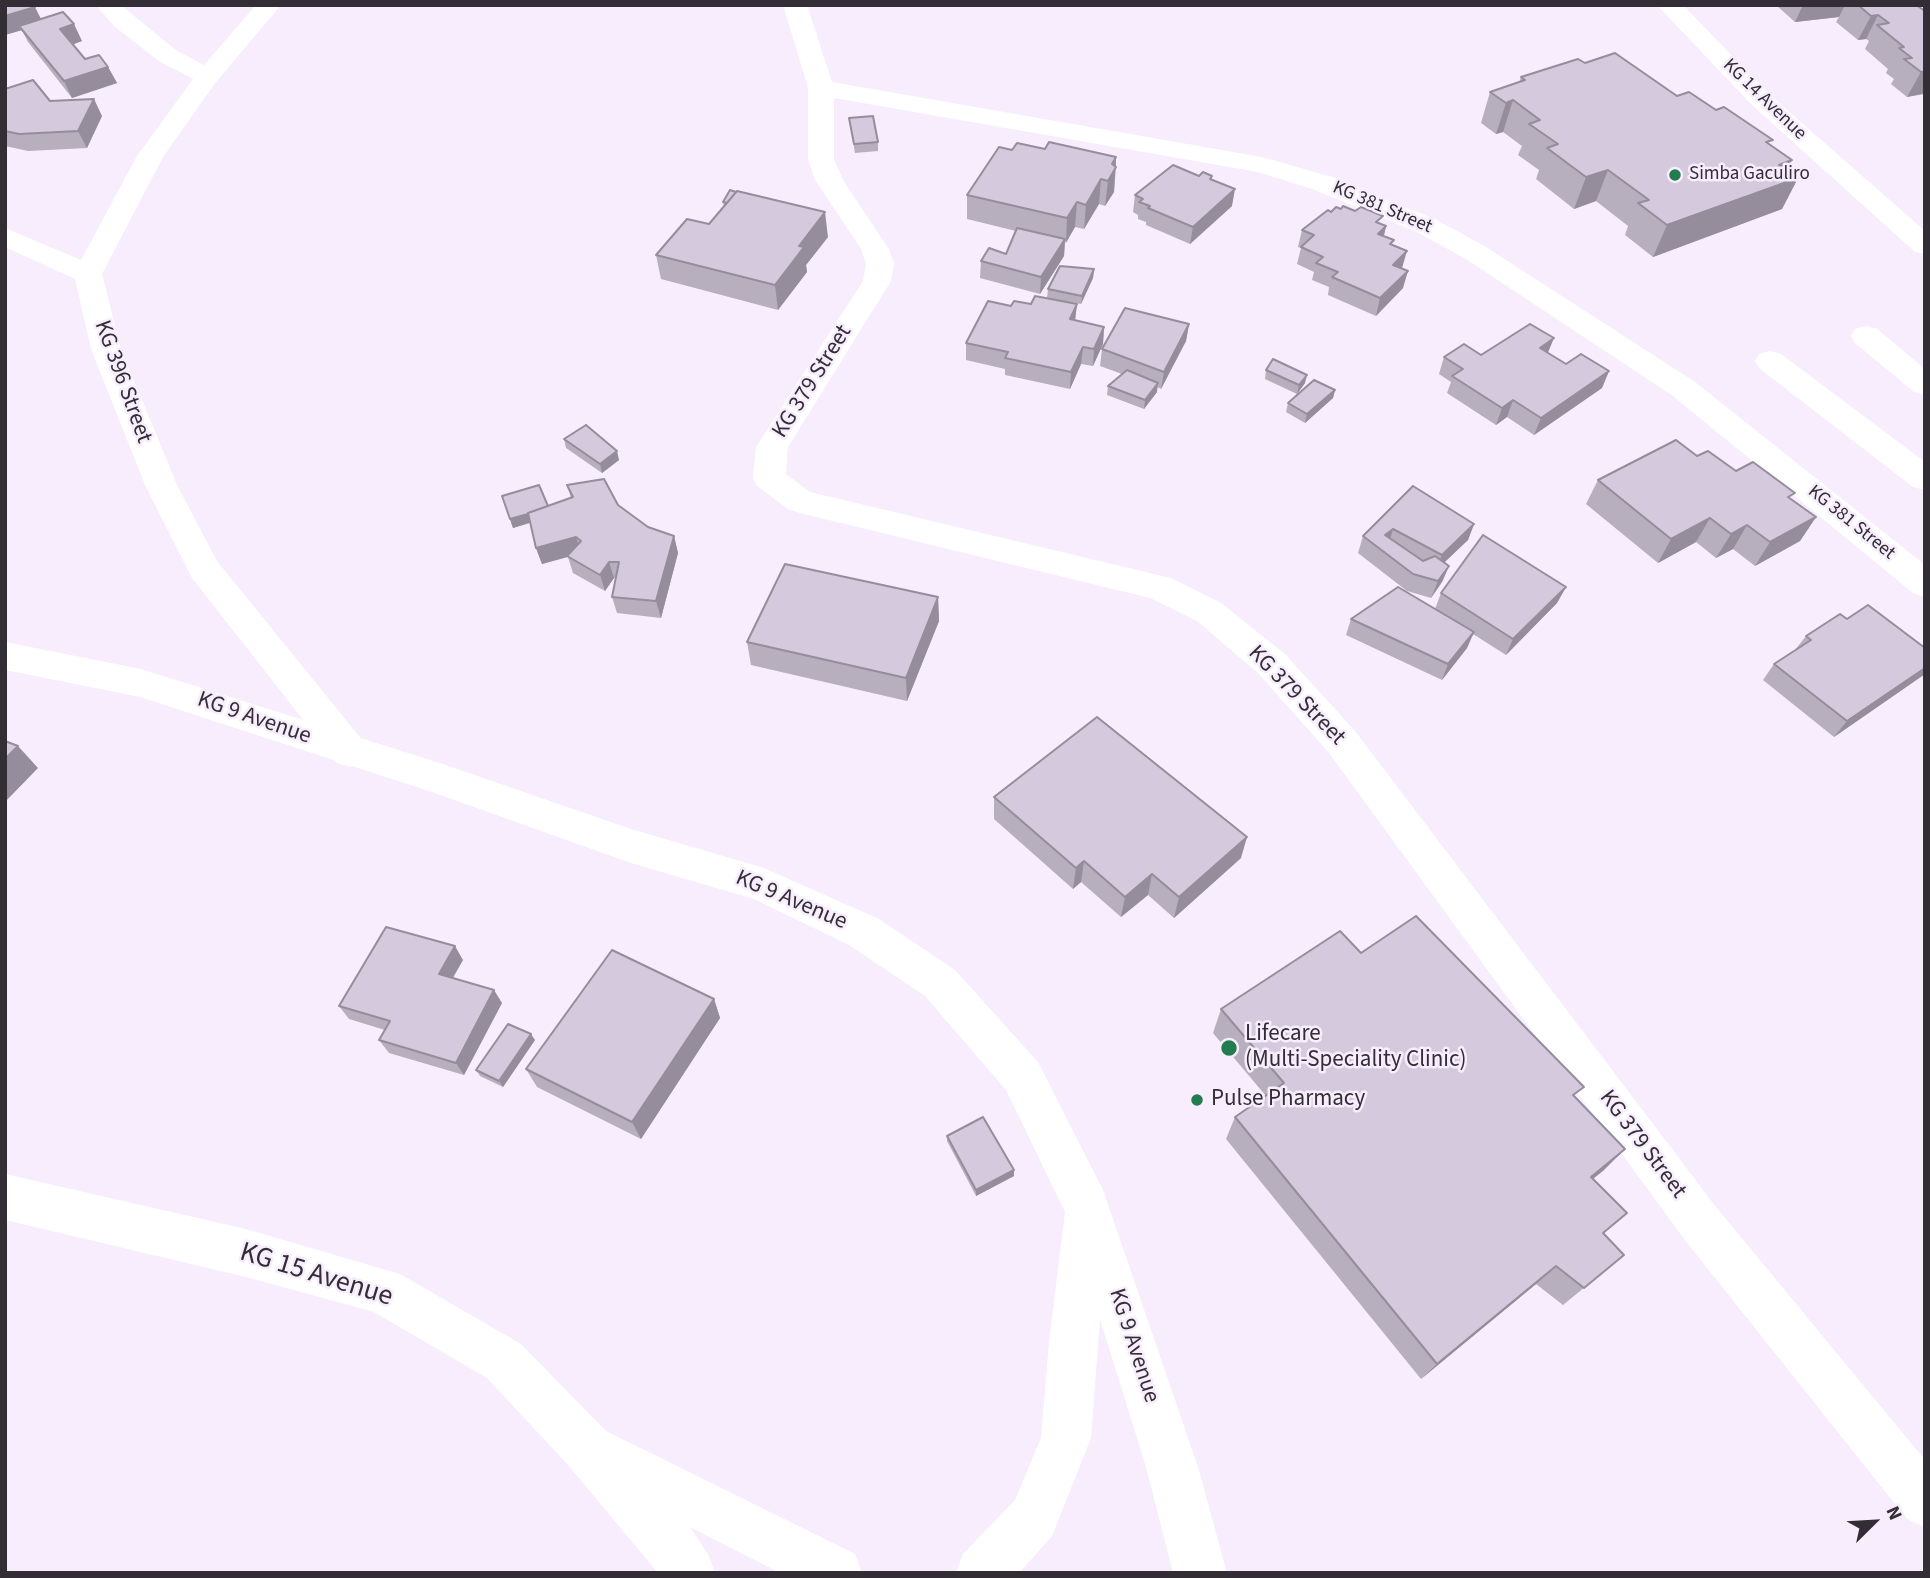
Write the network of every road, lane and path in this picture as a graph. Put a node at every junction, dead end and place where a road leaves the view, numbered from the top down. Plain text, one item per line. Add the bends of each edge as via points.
1 (108, 5) edge
2 (269, 5) edge
3 (795, 5) edge
4 (1669, 5) edge
5 (207, 77) junction
6 (821, 88) junction
7 (5, 236) edge
8 (1925, 246) edge
9 (88, 274) junction
10 (1866, 336) dead end
11 (1770, 361) dead end
12 (1925, 385) edge
13 (1925, 480) edge
14 (1925, 584) edge
15 (5, 656) edge
16 (350, 752) junction
17 (5, 1197) edge
18 (1087, 1206) junction
19 (586, 1447) junction
20 (1925, 1501) edge
21 (689, 1573) edge
22 (836, 1573) edge
23 (982, 1573) edge
24 (1200, 1573) edge

1 - 5 street via 168,56
2 - 5 street
3 - 6 street
4 - 8 street, KG 14 Avenue via 1761,100
5 - 9 street via 150,156
6 - 14 street, KG 381 Street via 1262,165 1322,183 1427,226 1488,260 1685,389
6 - 20 street, KG 379 Street via 821,159 880,264 877,281 772,447 769,478 800,501 1159,587 1209,612 1272,664 1342,742 1700,1223
7 - 9 street
9 - 16 street, KG 396 Street via 106,349 161,485 204,569
10 - 12 street
11 - 13 street
15 - 16 street, KG 9 Avenue via 141,682
16 - 18 street, KG 9 Avenue via 764,885 864,932 940,983 1022,1076
17 - 19 street, KG 15 Avenue via 246,1253 383,1291 504,1361
18 - 23 street via 1066,1438 1034,1518
18 - 24 street, KG 9 Avenue via 1172,1467
19 - 21 street, KG 15 Avenue via 670,1543
19 - 22 street

